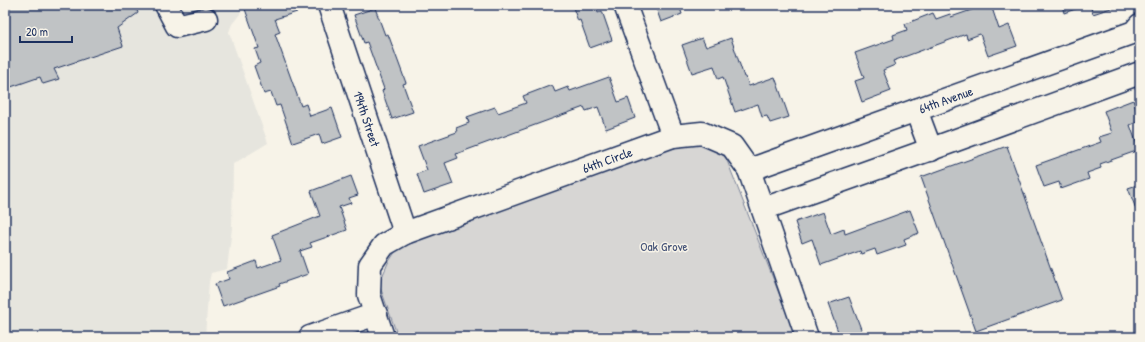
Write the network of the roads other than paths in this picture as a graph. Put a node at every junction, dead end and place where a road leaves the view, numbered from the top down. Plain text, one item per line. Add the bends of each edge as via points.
1 (166, 5) edge
2 (329, 5) edge
3 (625, 5) edge
4 (206, 18) dead end
5 (1138, 35) edge
6 (1140, 73) edge
7 (916, 110) junction
8 (673, 136) junction
9 (930, 150) junction
10 (749, 170) junction
11 (763, 209) junction
12 (405, 233) junction
13 (376, 314) junction
14 (310, 337) edge
15 (383, 337) edge
16 (807, 337) edge

1 - 4 street via 176,26
2 - 12 street, 194th Street
3 - 8 street
5 - 7 street, 64th Avenue
6 - 9 street
7 - 9 street
7 - 10 street, 64th Avenue
8 - 10 street, 64th Circle via 702,133 732,146
8 - 12 street, 64th Circle
9 - 11 street
10 - 11 street, 64th Circle
11 - 16 street, 64th Circle
12 - 13 street, 64th Circle via 384,245 370,265 369,295
13 - 14 street
13 - 15 street, 64th Circle

